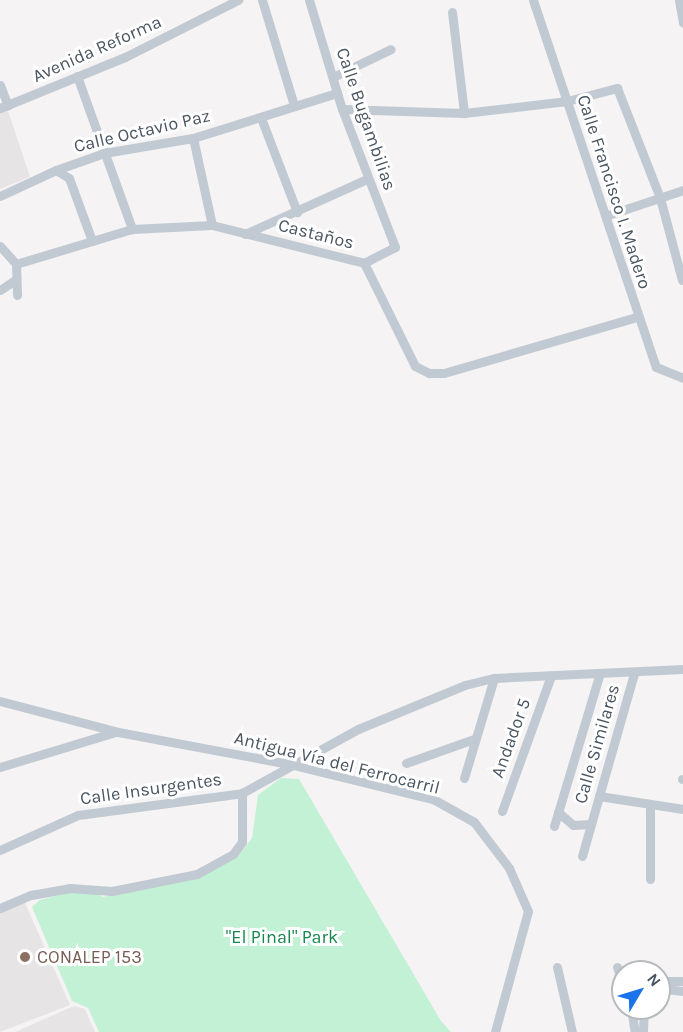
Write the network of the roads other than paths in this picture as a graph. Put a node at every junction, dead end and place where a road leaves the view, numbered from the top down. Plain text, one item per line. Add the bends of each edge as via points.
1 (238, 0) edge
2 (262, 0) edge
3 (309, 0) edge
4 (533, 0) edge
5 (679, 0) edge
6 (452, 12) dead end
7 (683, 23) edge
8 (391, 49) dead end
9 (77, 76) junction
10 (333, 77) junction
11 (0, 85) edge
12 (337, 93) junction
13 (567, 101) junction
14 (294, 105) junction
15 (4, 107) edge
16 (342, 109) junction
17 (464, 113) junction
18 (261, 118) junction
19 (193, 138) junction
20 (104, 153) junction
21 (56, 170) junction
22 (368, 179) junction
23 (683, 190) edge
24 (0, 196) edge
25 (660, 198) junction
26 (297, 212) junction
27 (608, 215) junction
28 (212, 225) junction
29 (132, 229) junction
30 (245, 234) junction
31 (92, 241) junction
32 (0, 246) edge
33 (364, 262) junction
34 (16, 264) junction
35 (15, 280) junction
36 (682, 280) edge
37 (0, 290) edge
38 (17, 295) dead end
39 (637, 317) junction
40 (683, 377) edge
41 (683, 669) edge
42 (634, 673) junction
43 (551, 676) junction
44 (599, 676) junction
45 (494, 678) junction
46 (0, 701) edge
47 (118, 732) junction
48 (474, 739) junction
49 (406, 763) dead end
50 (289, 764) junction
51 (0, 767) edge
52 (464, 778) dead end
53 (242, 793) junction
54 (599, 796) junction
55 (650, 806) junction
56 (683, 809) edge
57 (502, 811) dead end
58 (558, 812) junction
59 (591, 824) junction
60 (554, 826) dead end
61 (0, 850) edge
62 (582, 856) dead end
63 (650, 879) dead end
64 (0, 908) edge
65 (557, 967) dead end
66 (495, 1032) edge
67 (572, 1032) edge

1 - 9 street, Avenida Reforma
2 - 14 street
3 - 10 street, Calle Bugambilias
4 - 13 street, Calle Francisco I. Madero
5 - 7 street
6 - 17 street
8 - 10 street
9 - 15 street, Avenida Reforma
9 - 20 street
10 - 12 street, Calle Bugambilias
11 - 15 street
12 - 14 street, Calle Octavio Paz
12 - 16 street, Calle Bugambilias
13 - 17 street
13 - 25 street via 617,88
13 - 27 street, Calle Francisco I. Madero
14 - 18 street, Calle Octavio Paz
16 - 17 street
16 - 22 street, Calle Bugambilias
18 - 19 street, Calle Octavio Paz
18 - 26 street
19 - 20 street, Calle Octavio Paz
19 - 28 street
20 - 21 street, Calle Octavio Paz
20 - 29 street
21 - 24 street, Calle Octavio Paz
21 - 31 street via 69,178
22 - 26 street
22 - 33 street, Calle Bugambilias via 395,247
23 - 25 street
25 - 27 street
25 - 36 street
26 - 30 street
27 - 39 street, Calle Francisco I. Madero
28 - 29 street, Castaños
28 - 30 street, Castaños
29 - 31 street, Castaños
30 - 33 street, Castaños
31 - 34 street, Castaños
32 - 34 street
33 - 39 street, Castaños via 415,366 429,373 444,373
34 - 35 street
35 - 37 street
35 - 38 street
39 - 40 street, Calle Francisco I. Madero via 656,367
41 - 42 street
42 - 44 street
42 - 54 street, Calle Similares
43 - 44 street
43 - 45 street
43 - 57 street, Andador 5
44 - 58 street
45 - 48 street
45 - 50 street via 465,685 369,725
46 - 47 street, Antigua Vía del Ferrocarril
47 - 50 street, Antigua Vía del Ferrocarril
47 - 51 street
48 - 49 street
48 - 52 street
50 - 53 street
50 - 66 street, Antigua Vía del Ferrocarril via 433,800 474,822 509,868 528,911
53 - 61 street, Calle Insurgentes via 78,815
53 - 64 street via 242,842 232,854 197,874 112,891 97,887 31,895
54 - 55 street
54 - 59 street, Calle Similares
55 - 56 street
55 - 63 street
58 - 59 street via 573,825
58 - 60 street
59 - 62 street, Calle Similares
65 - 67 street

